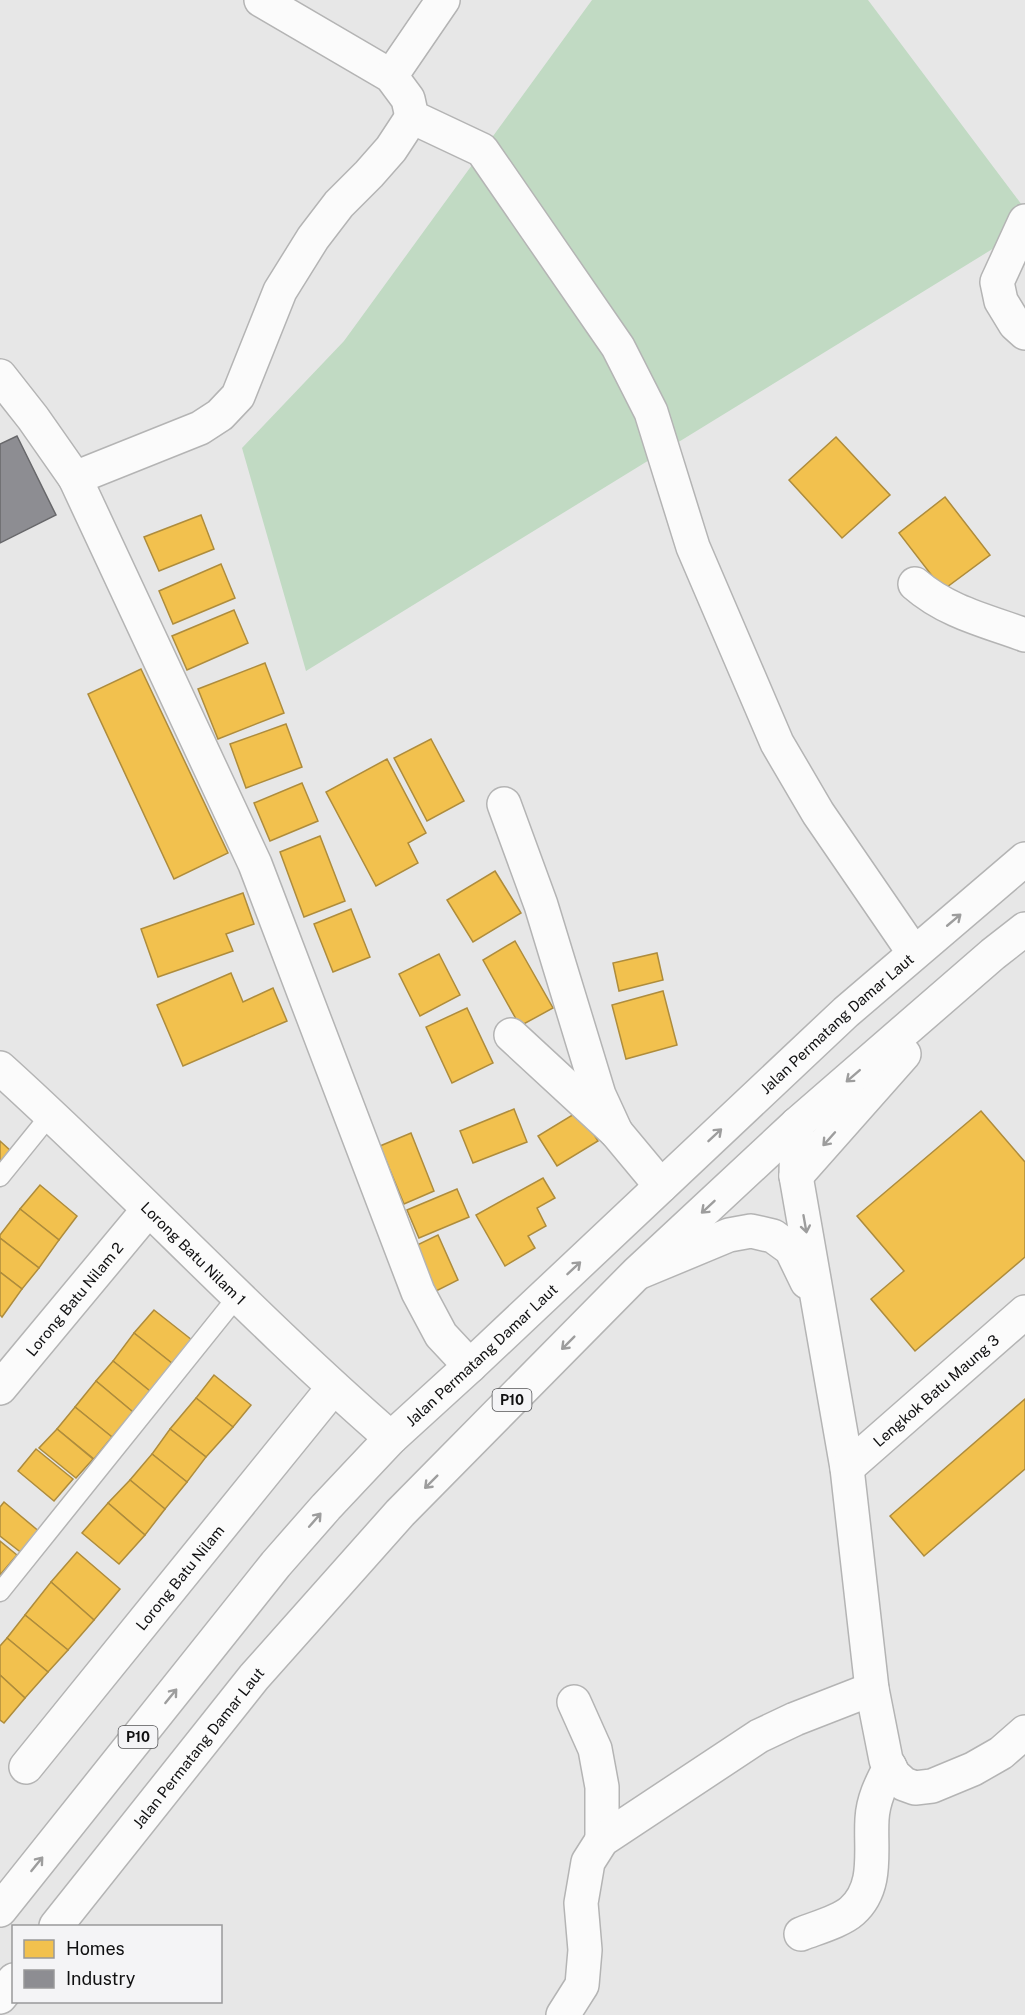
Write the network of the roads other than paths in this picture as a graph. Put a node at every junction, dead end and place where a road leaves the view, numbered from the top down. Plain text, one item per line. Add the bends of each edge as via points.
1 (261, 0) edge
2 (443, 0) edge
3 (391, 76) junction
4 (412, 117) junction
5 (1025, 221) edge
6 (1025, 333) edge
7 (0, 376) edge
8 (75, 478) junction
9 (915, 584) dead end
10 (1025, 635) edge
11 (504, 804) dead end
12 (1025, 859) edge
13 (1025, 929) edge
14 (914, 953) junction
15 (993, 954) junction
16 (511, 1035) dead end
17 (0, 1068) edge
18 (51, 1114) junction
19 (797, 1124) junction
20 (616, 1132) junction
21 (796, 1176) junction
22 (0, 1177) edge
23 (661, 1186) junction
24 (148, 1210) junction
25 (638, 1273) junction
26 (237, 1297) junction
27 (820, 1308) junction
28 (1025, 1312) edge
29 (470, 1366) junction
30 (0, 1388) edge
31 (333, 1388) junction
32 (391, 1438) junction
33 (848, 1468) junction
34 (0, 1592) edge
35 (872, 1689) junction
36 (574, 1702) dead end
37 (1025, 1732) edge
38 (26, 1767) dead end
39 (890, 1767) junction
40 (602, 1840) junction
41 (0, 1910) edge
42 (57, 1925) edge
43 (801, 1934) dead end
44 (12, 1982) edge
45 (0, 1997) edge
46 (562, 2015) edge

1 - 3 main road
2 - 3 main road
3 - 4 main road via 408,99
4 - 8 main road via 391,149 313,238 280,291 238,396 200,428
4 - 14 main road via 482,150 618,346 651,412 693,547 777,742 818,813
5 - 6 main road via 997,282 1001,301
7 - 8 main road
8 - 29 main road via 255,864 418,1292 441,1335
9 - 10 main road via 974,619
11 - 20 main road via 541,905 599,1095
14 -> 12 main road, Jalan Permatang Damar Laut / P10
13 - 15 main road, Jalan Permatang Damar Laut / P10
23 -> 14 main road, Jalan Permatang Damar Laut / P10
15 -> 19 main road, Jalan Permatang Damar Laut / P10
15 -> 21 main road
16 - 20 main road
17 - 18 main road, Lorong Batu Nilam 1
18 - 22 lane
18 - 24 main road, Lorong Batu Nilam 1
19 - 21 main road
19 -> 25 main road, Jalan Permatang Damar Laut / P10
20 - 23 main road
21 -> 27 main road
29 -> 23 main road, Jalan Permatang Damar Laut / P10
24 - 26 main road, Lorong Batu Nilam 1
24 - 30 main road, Lorong Batu Nilam 2
25 - 27 main road via 729,1235 751,1231 773,1236 791,1249
25 -> 42 main road, Jalan Permatang Damar Laut / P10 via 400,1513 254,1677
26 - 31 main road, Lorong Batu Nilam 1
26 - 34 lane
27 - 33 main road
28 - 33 main road, Lengkok Batu Maung 3
29 - 32 main road, Jalan Permatang Damar Laut / P10
31 - 32 main road, Lorong Batu Nilam 1
31 - 38 main road, Lorong Batu Nilam
41 -> 32 main road, Jalan Permatang Damar Laut / P10 via 276,1564
33 - 35 main road
35 - 39 main road
35 - 40 main road via 759,1736
36 - 40 main road via 595,1749 602,1787
37 - 39 main road via 1001,1753 932,1786 915,1788 903,1784
39 - 43 main road via 876,1796 872,1819 873,1868 863,1899 851,1912
40 - 46 main road via 588,1862 581,1903 585,1950 582,1985
44 - 45 main road

